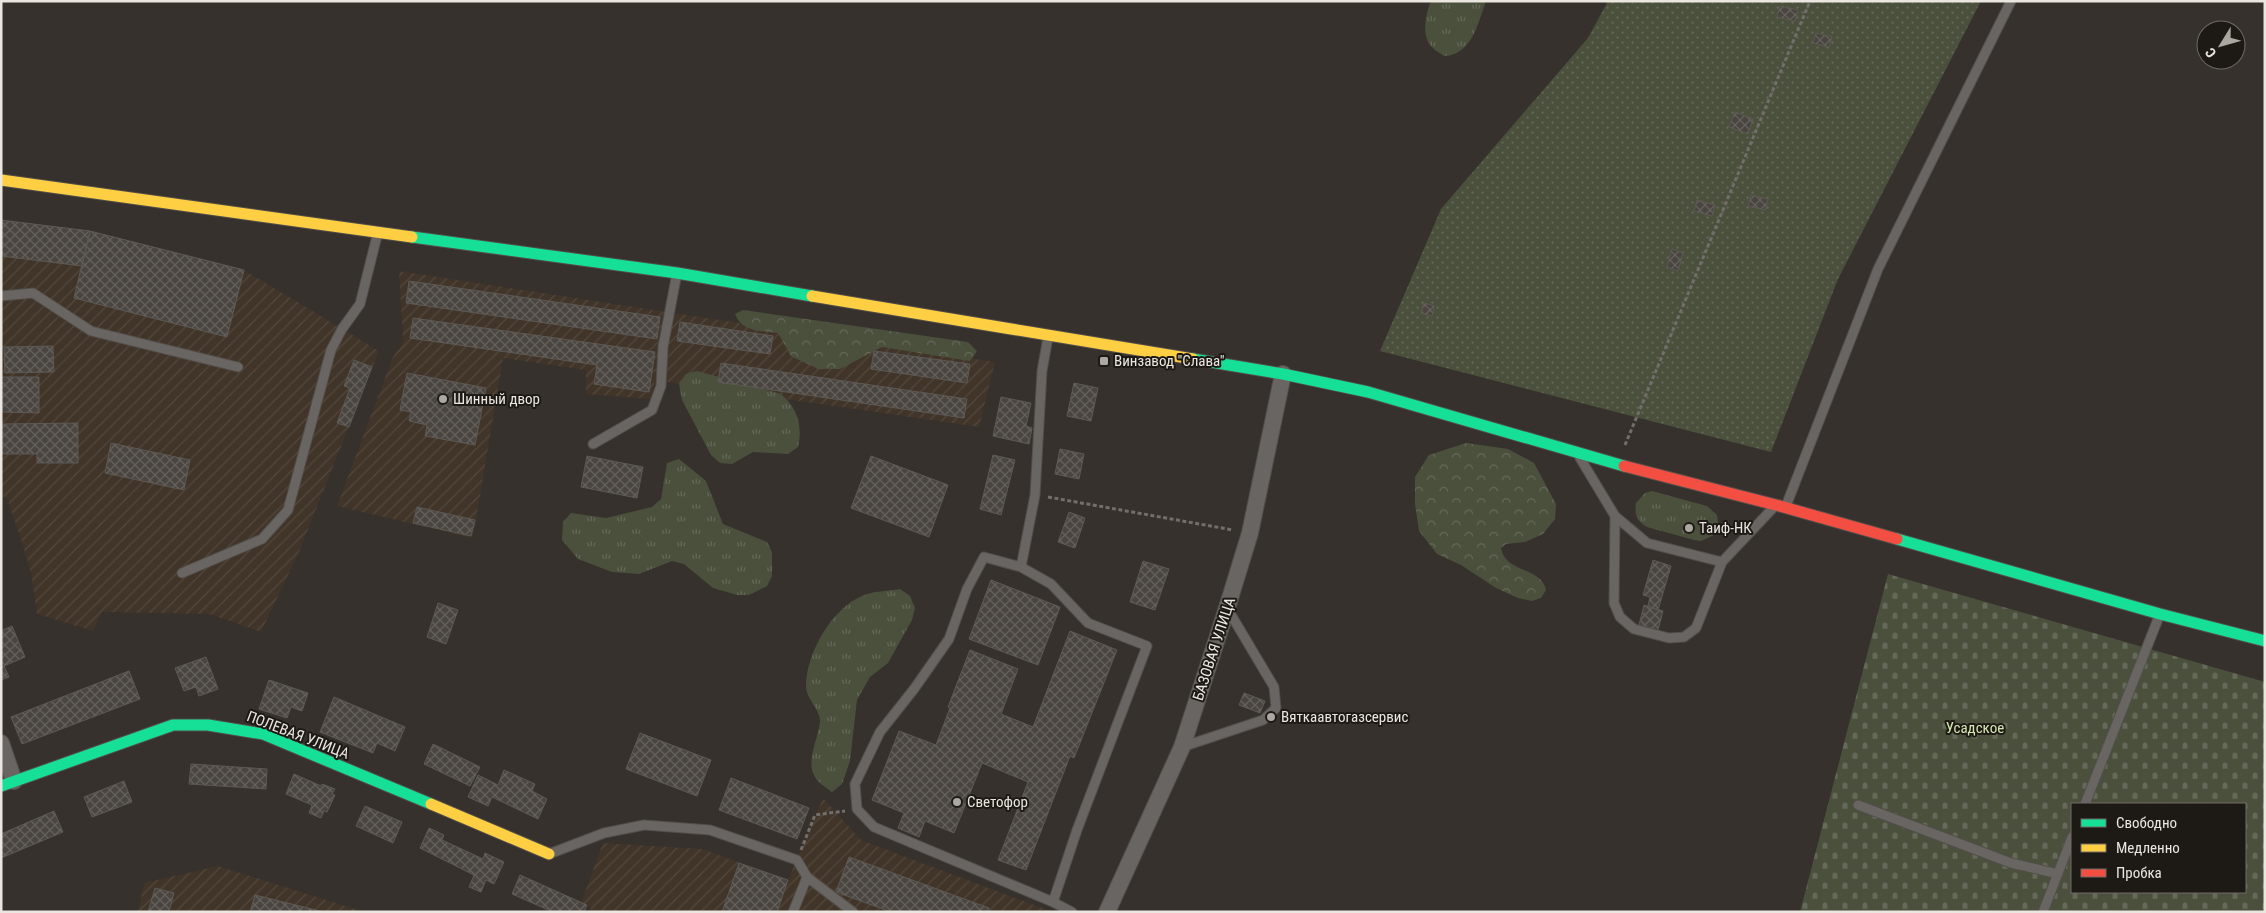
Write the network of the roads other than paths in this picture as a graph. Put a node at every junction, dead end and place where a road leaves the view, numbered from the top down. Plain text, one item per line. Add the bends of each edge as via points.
1 (2011, 1) edge
2 (1, 180) edge
3 (378, 232) junction
4 (677, 273) junction
5 (1, 296) edge
6 (1049, 336) junction
7 (238, 367) dead end
8 (1282, 374) junction
9 (593, 444) dead end
10 (1578, 454) junction
11 (1780, 507) junction
12 (1615, 516) junction
13 (1722, 562) junction
14 (1021, 567) junction
15 (182, 573) dead end
16 (1227, 608) junction
17 (2160, 614) junction
18 (2265, 641) edge
19 (1, 743) edge
20 (1182, 747) junction
21 (8, 783) edge
22 (2085, 803) edge
23 (1858, 805) dead end
24 (2071, 840) edge
25 (549, 854) joint
26 (2058, 874) junction
27 (807, 877) junction
28 (1053, 902) junction
29 (793, 912) edge
30 (854, 912) edge
31 (1072, 912) edge
32 (1107, 912) edge
33 (2043, 912) edge

1 - 11 lane via 1878,269
2 - 3 main road
3 - 4 main road
3 - 15 lane via 360,304 331,350 288,510 262,539
4 - 6 main road
4 - 9 lane via 663,347 661,386 652,410
5 - 7 lane via 34,293 91,331
6 - 8 main road
6 - 14 lane via 1042,371 1035,495
8 - 10 main road via 1368,392
8 - 16 street, БАЗОВАЯ УЛИЦА via 1250,533
10 - 11 main road
10 - 12 lane
11 - 13 lane
11 - 17 main road
12 - 13 lane via 1647,543
12 - 13 lane via 1614,603 1620,617 1634,629 1669,638 1684,637 1696,628
14 - 28 lane via 1051,584 1088,623 1146,646
14 - 28 lane via 984,557 949,639 880,732 855,784 857,809 874,827
16 - 20 street, БАЗОВАЯ УЛИЦА
16 - 20 lane via 1274,687 1276,708 1263,720
17 - 18 main road
17 - 22 lane
19 - 21 street
20 - 32 street, БАЗОВАЯ УЛИЦА
21 - 25 main road, ПОЛЕВАЯ УЛИЦА via 173,725 202,723 236,727 263,734
23 - 26 lane via 2011,863
24 - 26 lane
25 - 27 lane via 604,833 644,825 710,830 797,860
26 - 33 lane
27 - 29 lane
27 - 30 lane
28 - 31 lane

